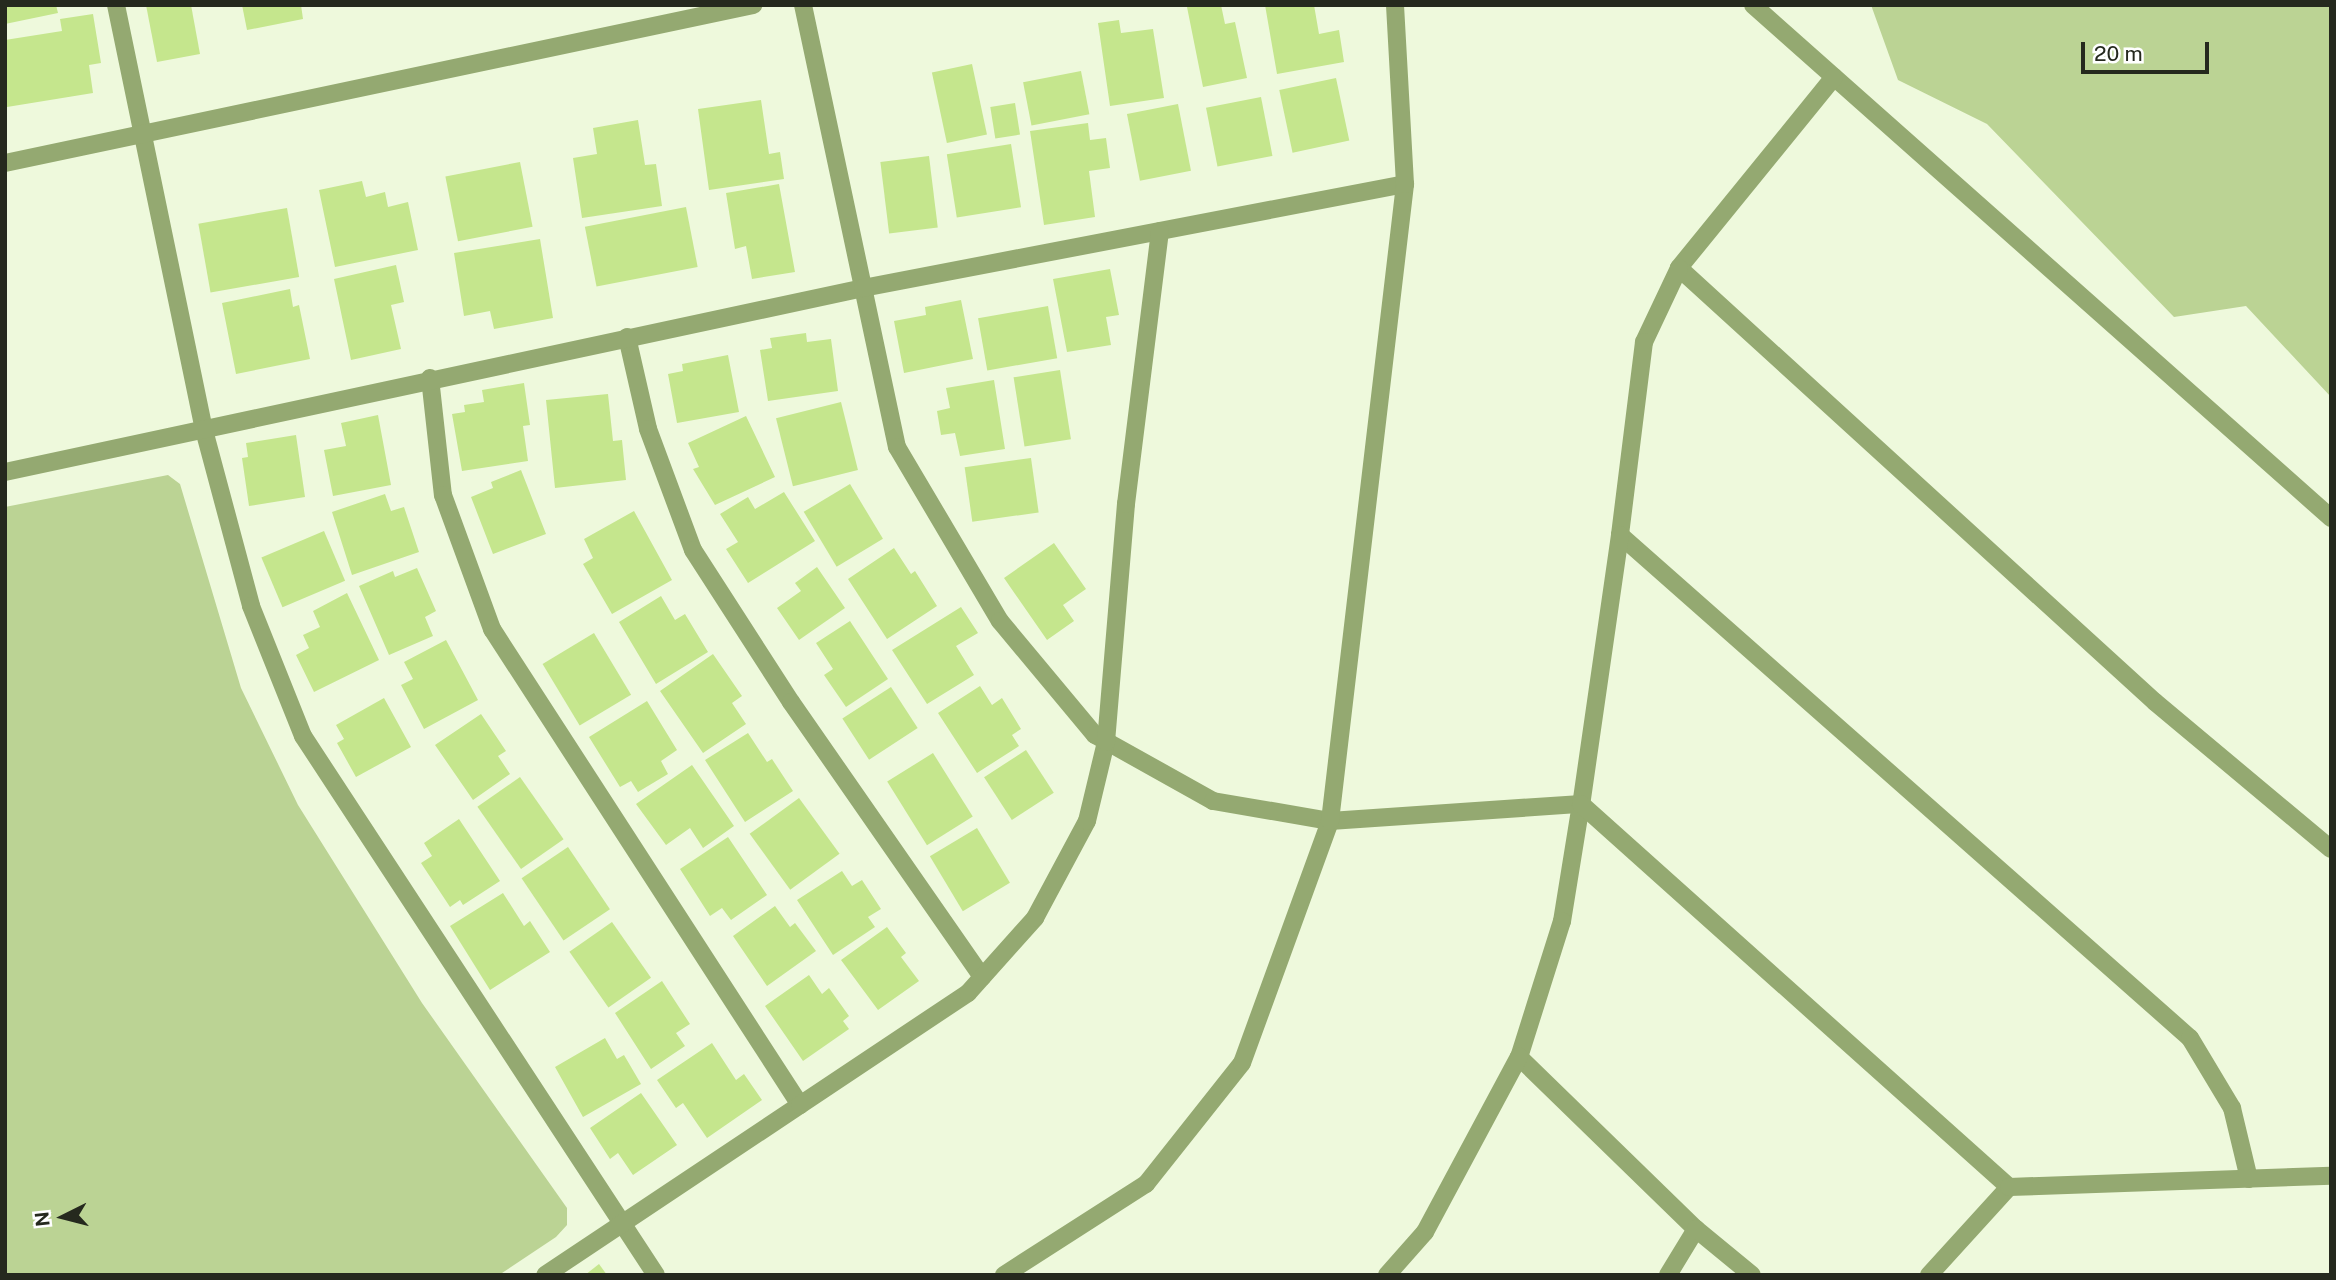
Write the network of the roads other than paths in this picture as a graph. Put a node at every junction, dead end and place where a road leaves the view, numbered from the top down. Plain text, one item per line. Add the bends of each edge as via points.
1 (116, 5) edge
2 (753, 5) edge
3 (803, 5) edge
4 (1395, 5) edge
5 (1753, 5) edge
6 (1834, 77) junction
7 (144, 136) junction
8 (5, 163) edge
9 (1405, 184) junction
10 (1160, 231) junction
11 (1679, 268) junction
12 (863, 288) junction
13 (627, 337) junction
14 (430, 378) junction
15 (204, 430) junction
16 (5, 472) edge
17 (2331, 518) edge
18 (1620, 535) junction
19 (1106, 742) junction
20 (1581, 804) junction
21 (1330, 821) junction
22 (2331, 849) edge
23 (982, 977) junction
24 (1519, 1057) junction
25 (800, 1105) junction
26 (2331, 1176) edge
27 (2249, 1179) junction
28 (2009, 1187) junction
29 (623, 1224) junction
30 (1696, 1229) junction
31 (545, 1275) edge
32 (656, 1275) edge
33 (1004, 1275) edge
34 (1387, 1275) edge
35 (1668, 1275) edge
36 (1752, 1275) edge
37 (1929, 1275) edge

1 - 7 street
2 - 7 street
3 - 12 street
4 - 9 street
5 - 6 street
6 - 11 street
6 - 17 street
7 - 8 street
7 - 15 street
9 - 10 street
9 - 21 street
10 - 12 street
10 - 19 street via 1126,504
11 - 18 street via 1644,342
11 - 22 street via 2155,702
12 - 13 street
12 - 19 street via 897,447 1000,621 1095,735
13 - 14 street
13 - 23 street via 648,429 693,550
14 - 15 street
14 - 25 street via 443,495 492,629
15 - 16 street
15 - 29 street via 251,607 303,736
18 - 20 street
18 - 27 street via 2190,1038 2232,1108
19 - 21 street via 1213,802
19 - 23 street via 1087,821 1035,918
20 - 21 street
20 - 24 street via 1562,920
20 - 28 street
21 - 33 street via 1242,1063 1146,1184
23 - 25 street via 968,993
24 - 30 street
24 - 34 street via 1425,1232
25 - 29 street
26 - 27 street
27 - 28 street
28 - 37 street
29 - 31 street
29 - 32 street
30 - 35 street
30 - 36 street

